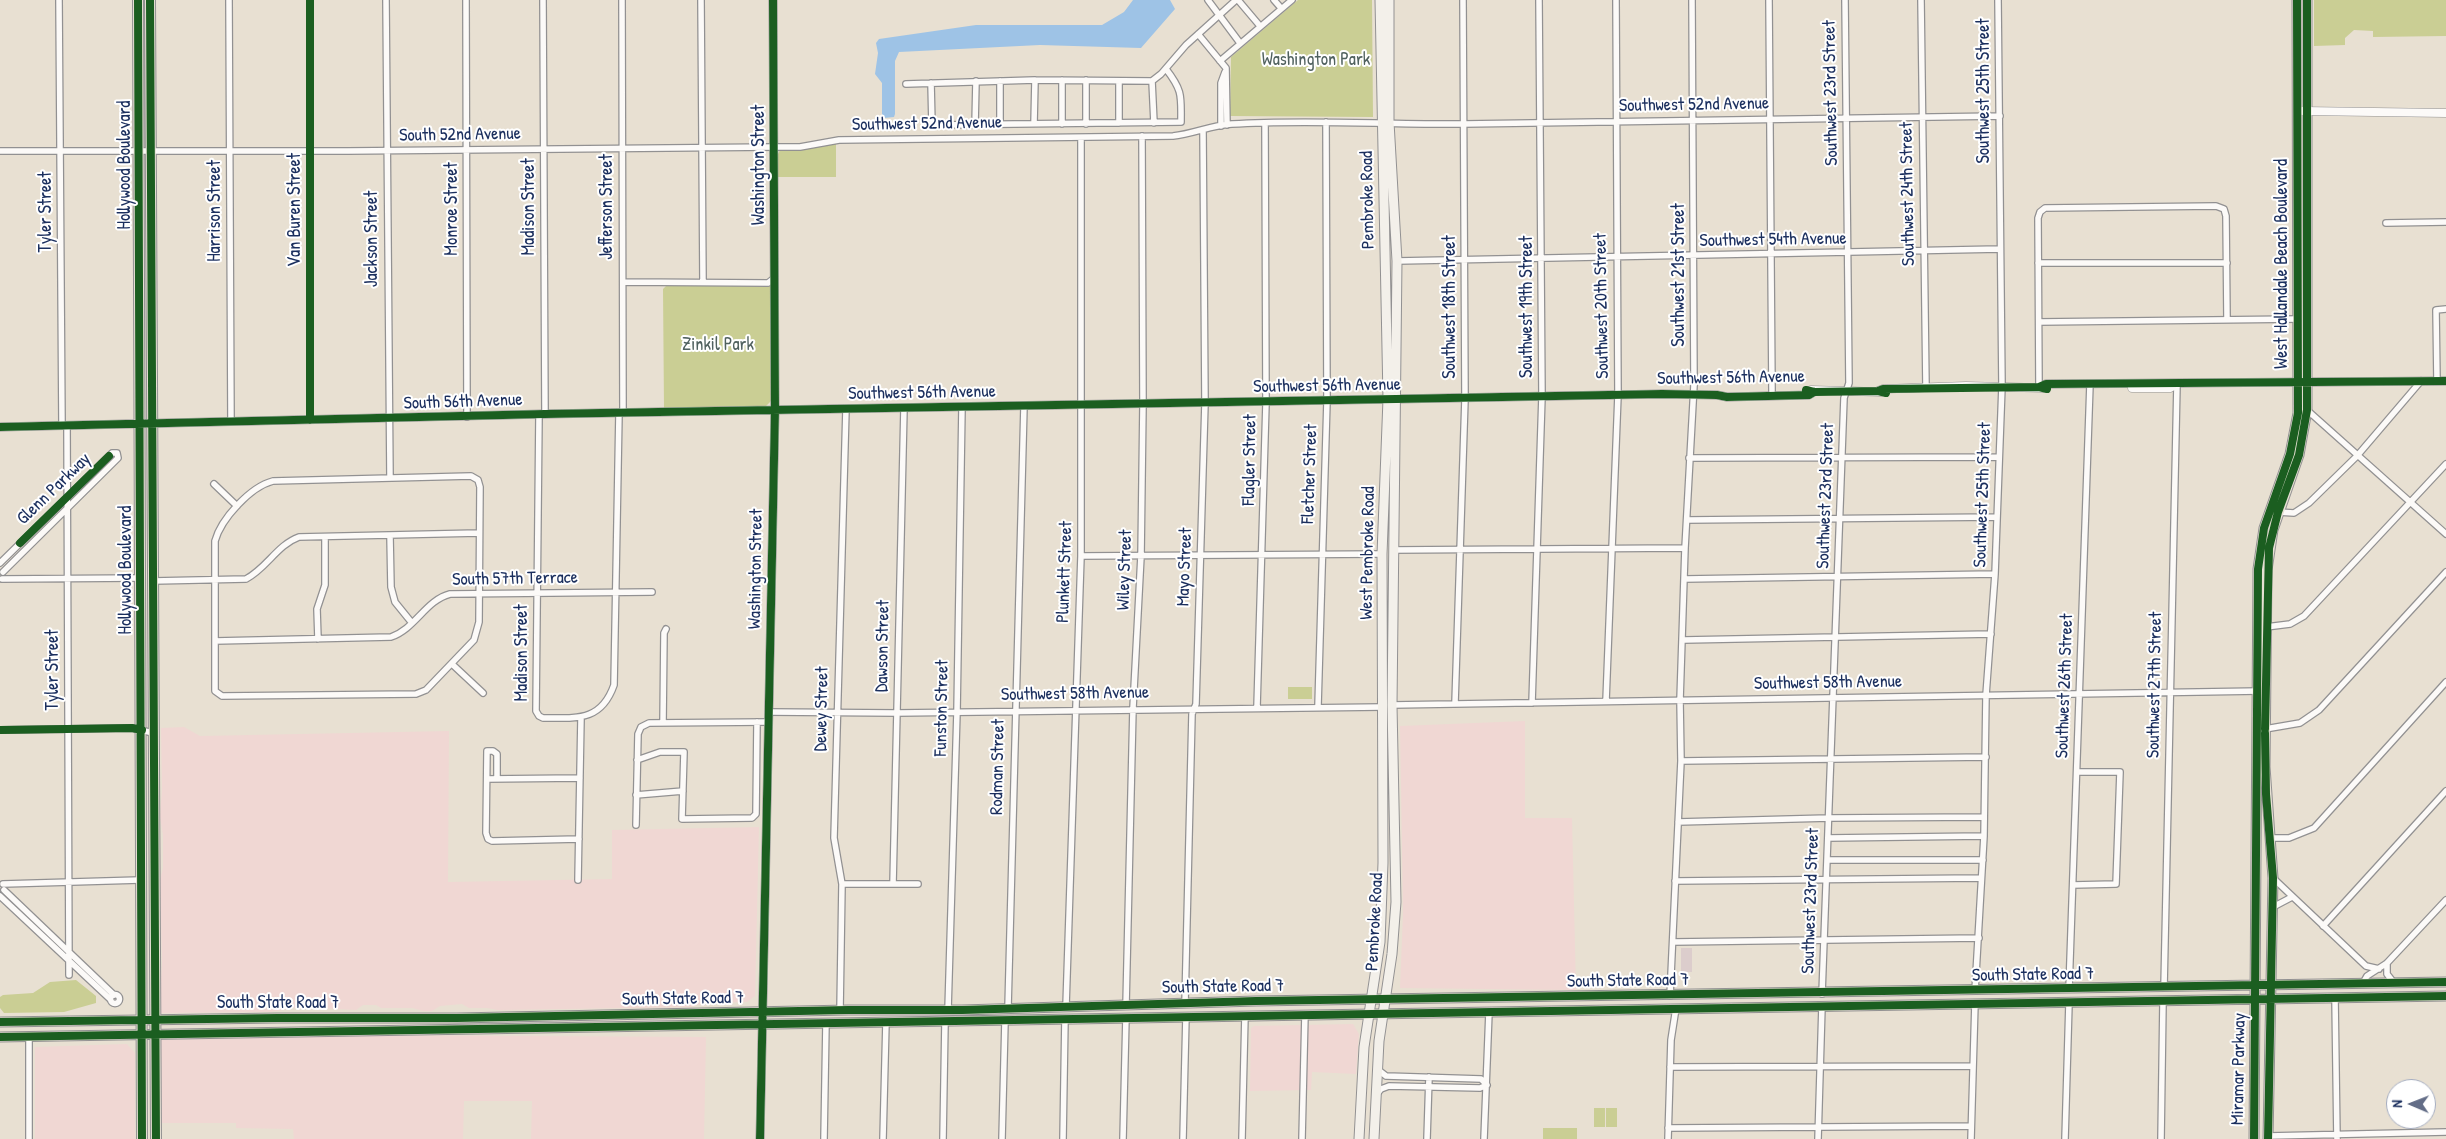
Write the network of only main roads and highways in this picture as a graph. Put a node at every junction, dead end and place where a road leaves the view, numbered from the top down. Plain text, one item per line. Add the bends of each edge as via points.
1 (138, 0) edge
2 (143, 0) edge
3 (150, 0) edge
4 (1381, 0) edge
5 (1389, 0) edge
6 (2297, 0) edge
7 (2307, 0) edge
8 (2307, 12) junction
9 (2297, 29) junction
10 (150, 35) junction
11 (1389, 40) junction
12 (2302, 111) junction
13 (1385, 122) junction
14 (146, 150) junction
15 (1385, 219) junction
16 (1397, 261) junction
17 (1386, 278) junction
18 (1397, 314) junction
19 (2303, 382) junction
20 (1392, 399) junction
21 (2276, 493) junction
22 (1385, 504) junction
23 (2278, 512) junction
24 (141, 532) junction
25 (2261, 538) junction
26 (1394, 550) junction
27 (1382, 554) junction
28 (153, 581) junction
29 (2267, 603) junction
30 (1393, 608) junction
31 (1382, 651) junction
32 (2261, 691) junction
33 (1392, 705) junction
34 (1382, 707) junction
35 (2255, 761) junction
36 (1393, 763) junction
37 (141, 826) junction
38 (2270, 838) junction
39 (153, 869) junction
40 (140, 880) junction
41 (153, 892) junction
42 (2446, 982) edge
43 (2255, 985) junction
44 (2270, 985) junction
45 (1993, 991) junction
46 (1975, 992) junction
47 (1692, 995) junction
48 (1596, 996) junction
49 (1670, 996) junction
50 (2446, 996) edge
51 (1371, 1000) junction
52 (1385, 1000) junction
53 (2255, 1000) junction
54 (2270, 1000) junction
55 (1141, 1004) junction
56 (1957, 1004) junction
57 (1975, 1004) junction
58 (1126, 1005) junction
59 (1652, 1008) junction
60 (1676, 1008) junction
61 (948, 1010) junction
62 (962, 1010) junction
63 (1571, 1010) junction
64 (1383, 1013) junction
65 (1369, 1014) junction
66 (610, 1015) junction
67 (1110, 1017) junction
68 (1126, 1017) junction
69 (141, 1019) junction
70 (155, 1019) junction
71 (0, 1022) edge
72 (927, 1022) junction
73 (945, 1022) junction
74 (586, 1028) junction
75 (598, 1028) junction
76 (141, 1034) junction
77 (155, 1034) junction
78 (0, 1037) edge
79 (2268, 1138) edge
80 (142, 1139) edge
81 (156, 1139) edge
82 (1359, 1139) edge
83 (1374, 1139) edge
84 (2254, 1139) edge

1 - 14 highway, Hollywood Boulevard
2 - 10 highway via 145,28
3 - 10 highway, Hollywood Boulevard
4 - 11 main road
4 - 13 main road, Pembroke Road
5 - 11 main road, Pembroke Road
6 - 9 main road, West Hallandale Beach Boulevard
7 - 8 main road, West Hallandale Beach Boulevard
8 - 9 main road
8 - 12 main road, West Hallandale Beach Boulevard
9 - 12 main road, West Hallandale Beach Boulevard
10 - 14 highway, Hollywood Boulevard
11 - 13 main road, Pembroke Road
12 - 19 main road, West Hallandale Beach Boulevard
12 - 19 main road, West Hallandale Beach Boulevard via 2298,319
13 - 15 main road, Pembroke Road
13 - 16 main road, Pembroke Road
14 - 24 highway, Hollywood Boulevard
14 - 28 highway, Hollywood Boulevard
15 - 16 main road via 1390,228 1391,254
15 - 17 main road, Pembroke Road
16 - 18 main road, Pembroke Road
17 - 18 main road via 1391,280 1392,307
17 - 20 main road, Pembroke Road
18 - 20 main road, Pembroke Road
19 - 21 main road, West Hallandale Beach Boulevard via 2296,432
19 - 23 main road, West Hallandale Beach Boulevard via 2307,410 2300,455
20 - 22 main road, West Pembroke Road
20 - 26 main road, West Pembroke Road
21 - 23 main road
21 - 25 main road, West Hallandale Beach Boulevard
22 - 26 main road via 1387,539
22 - 27 main road, West Pembroke Road
23 - 29 main road, West Hallandale Beach Boulevard via 2269,548
24 - 28 highway via 146,541 146,574
24 - 37 highway, Hollywood Boulevard
25 - 29 main road via 2266,545 2262,584
25 - 32 main road, West Hallandale Beach Boulevard via 2258,569
26 - 30 main road, West Pembroke Road
27 - 30 main road via 1388,564 1388,593
27 - 31 main road, West Pembroke Road
28 - 39 highway, Hollywood Boulevard
29 - 32 main road, West Hallandale Beach Boulevard
30 - 33 main road, West Pembroke Road
31 - 33 main road via 1385,690
31 - 34 main road, West Pembroke Road
32 - 35 main road, West Hallandale Beach Boulevard
32 - 38 main road, West Hallandale Beach Boulevard
33 - 36 main road, Pembroke Road
34 - 36 main road via 1387,718 1388,751
34 - 51 main road, Pembroke Road via 1380,942
35 - 38 main road, West Hallandale Beach Boulevard via 2262,827
35 - 43 main road, West Hallandale Beach Boulevard
36 - 52 main road, Pembroke Road via 1396,902
37 - 39 highway via 146,830 148,862
37 - 40 highway, Hollywood Boulevard
38 - 44 main road, West Hallandale Beach Boulevard via 2273,878
39 - 41 highway, Hollywood Boulevard
40 - 41 highway
40 - 69 highway, Hollywood Boulevard
41 - 70 highway, Hollywood Boulevard
42 - 44 main road, South State Road 7 via 2394,983 2365,979
43 - 44 main road, South State Road 7
43 - 45 main road, South State Road 7
43 - 53 main road, West Hallandale Beach Boulevard
44 - 54 main road, West Hallandale Beach Boulevard
45 - 46 main road, South State Road 7
45 - 57 main road via 1980,997
46 - 47 main road, South State Road 7
46 - 56 main road
47 - 49 main road, South State Road 7
47 - 60 main road
48 - 49 main road, South State Road 7
48 - 52 main road, South State Road 7
48 - 63 main road
49 - 59 main road
50 - 54 main road, South State Road 7
51 - 52 main road, South State Road 7
51 - 55 main road, South State Road 7
51 - 65 main road, Pembroke Road
52 - 64 main road, Pembroke Road
53 - 54 main road, South State Road 7
53 - 57 main road, South State Road 7
53 - 84 main road, Miramar Parkway
54 - 79 main road, Miramar Parkway
55 - 58 main road, South State Road 7
55 - 68 main road via 1132,1008
56 - 57 main road, South State Road 7
56 - 60 main road, South State Road 7
58 - 62 main road, South State Road 7
58 - 67 main road via 1120,1014
59 - 60 main road, South State Road 7
59 - 63 main road, South State Road 7
61 - 62 main road, South State Road 7
61 - 66 main road, South State Road 7
61 - 72 main road
62 - 73 main road
63 - 64 main road, South State Road 7
64 - 65 main road, South State Road 7
64 - 83 main road, Pembroke Road
65 - 68 main road, South State Road 7
65 - 82 main road, Pembroke Road
66 - 70 main road, South State Road 7
66 - 74 main road
66 - 75 main road
67 - 68 main road, South State Road 7
67 - 73 main road, South State Road 7
69 - 70 main road, South State Road 7
69 - 71 main road, South State Road 7
69 - 76 highway, Hollywood Boulevard
70 - 77 highway, Hollywood Boulevard
72 - 73 main road, South State Road 7
72 - 75 main road, South State Road 7
74 - 75 main road, South State Road 7
74 - 77 main road, South State Road 7
76 - 77 main road, South State Road 7
76 - 78 main road, South State Road 7
76 - 80 highway, Hollywood Boulevard
77 - 81 highway, Hollywood Boulevard

